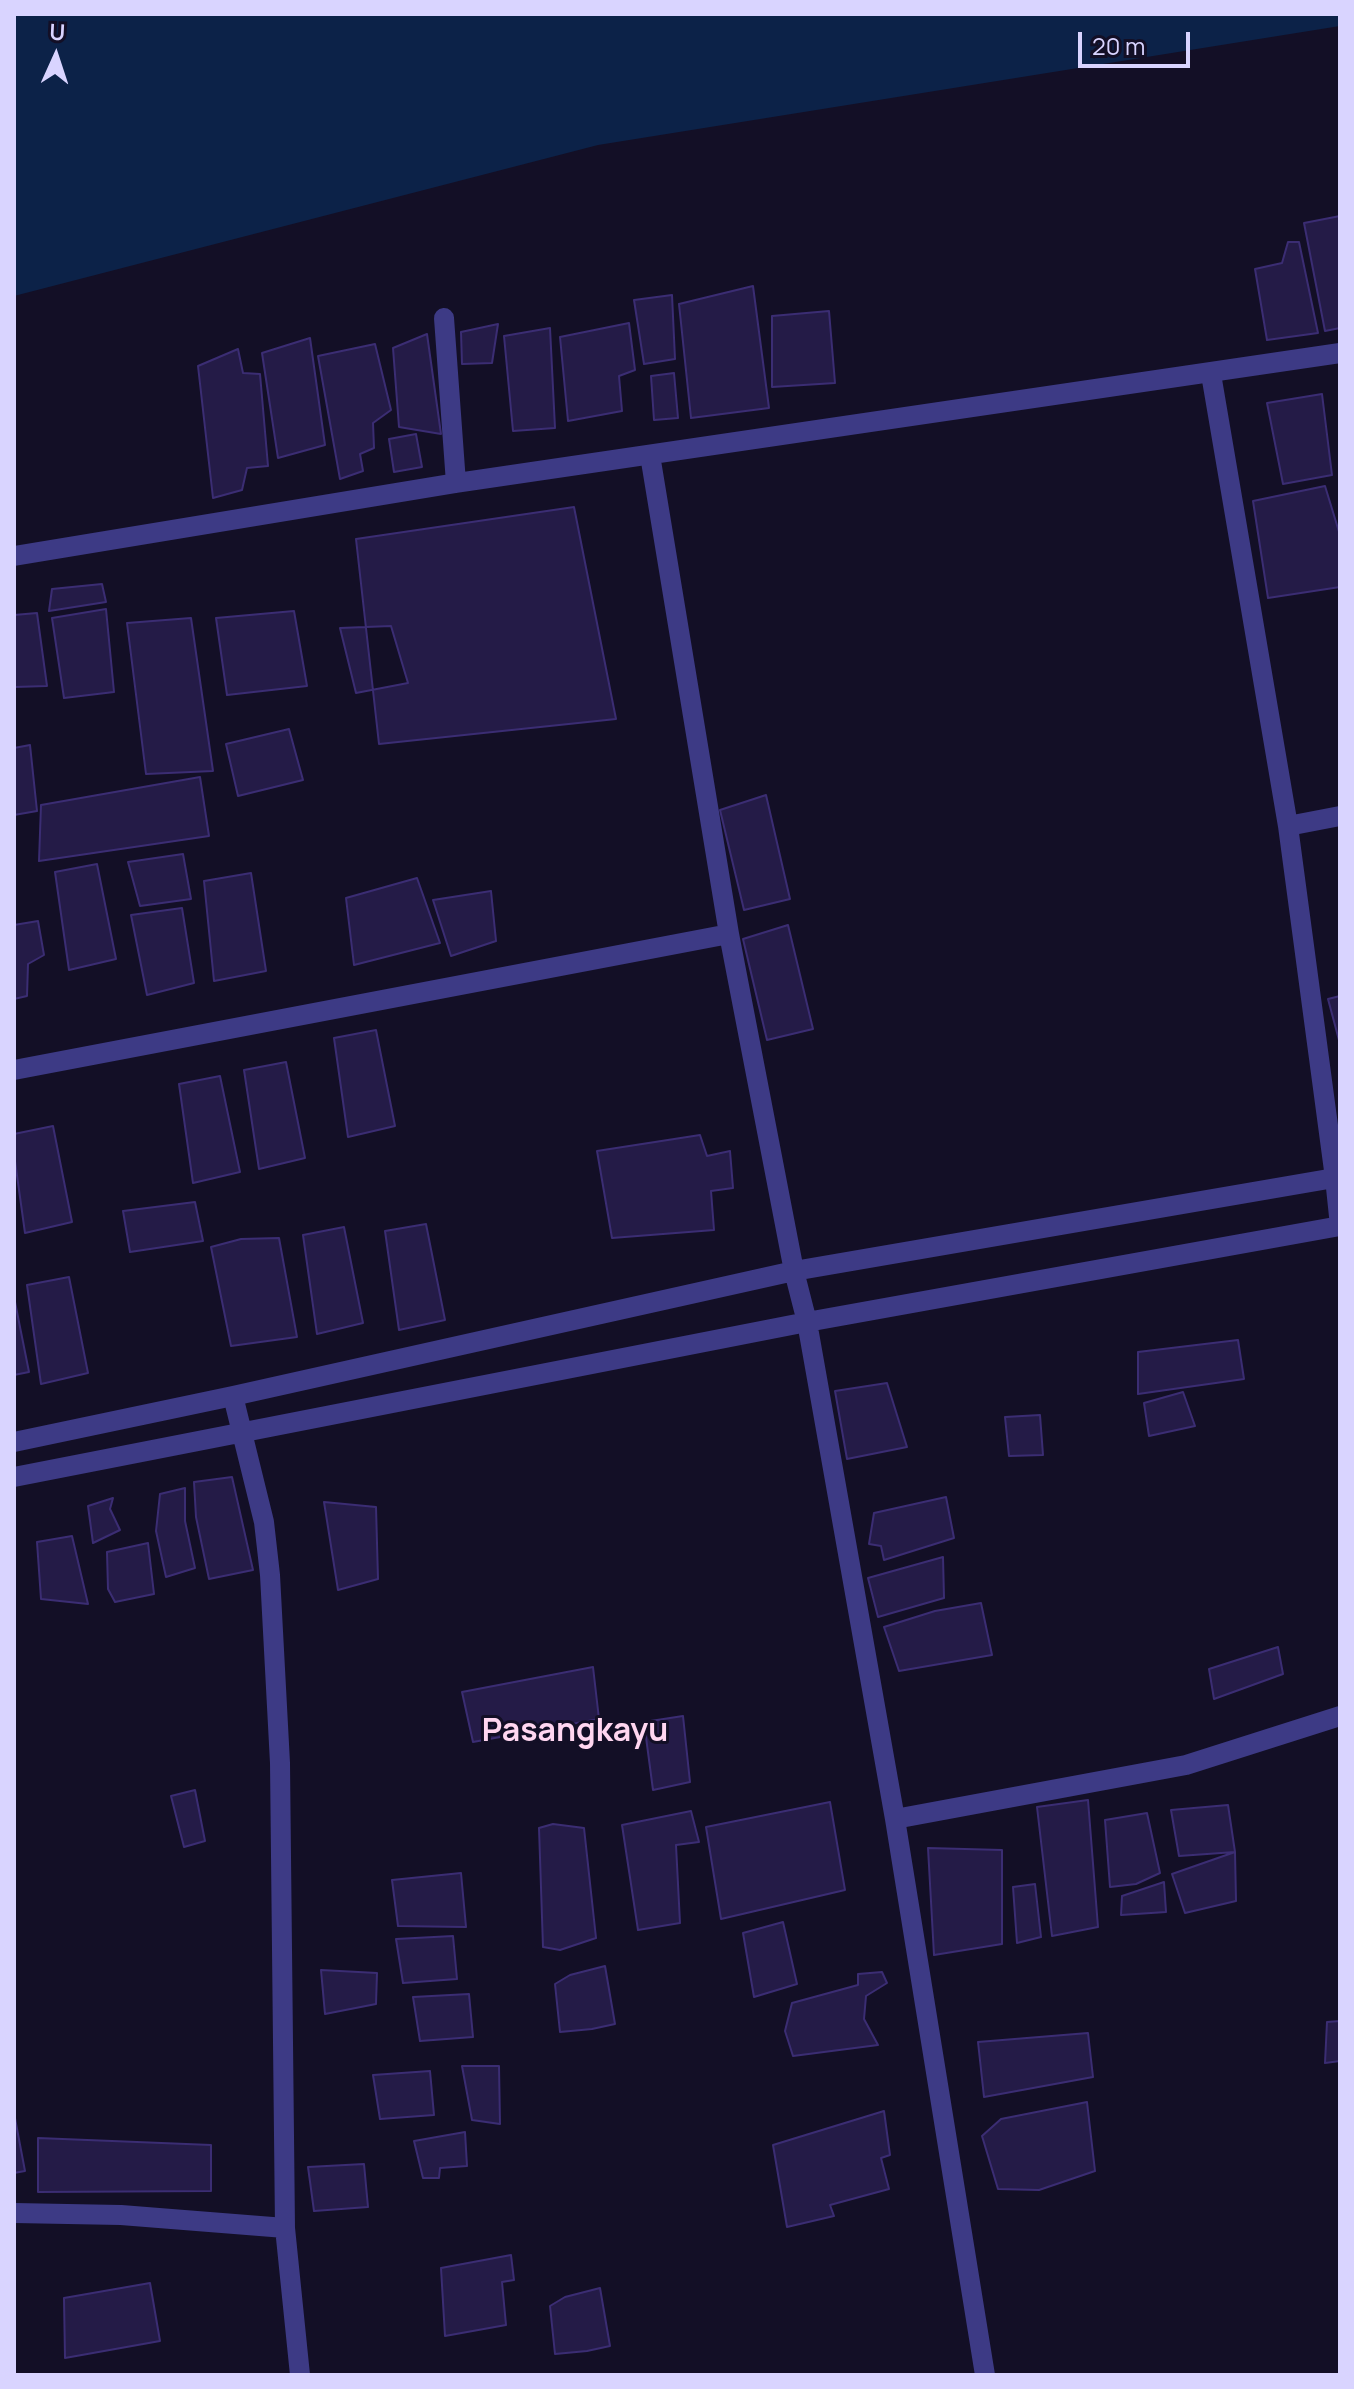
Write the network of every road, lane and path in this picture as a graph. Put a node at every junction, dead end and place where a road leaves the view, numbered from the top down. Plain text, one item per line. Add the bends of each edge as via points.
1 (444, 318) dead end
2 (1340, 353) edge
3 (1211, 374) junction
4 (650, 455) junction
5 (456, 483) junction
6 (14, 556) edge
7 (1340, 816) edge
8 (1288, 826) junction
9 (729, 934) junction
10 (14, 1070) edge
11 (1338, 1177) edge
12 (1340, 1226) edge
13 (794, 1271) junction
14 (807, 1322) junction
15 (233, 1396) junction
16 (242, 1432) junction
17 (14, 1442) edge
18 (14, 1477) edge
19 (1340, 1716) edge
20 (895, 1819) junction
21 (14, 2213) edge
22 (285, 2228) junction
23 (300, 2375) edge
24 (985, 2375) edge

1 - 5 street
2 - 3 street
3 - 4 street
3 - 8 street
4 - 5 street
4 - 9 street
5 - 6 street
7 - 8 street
8 - 11 street
9 - 10 street
9 - 13 street
11 - 12 street
11 - 13 street
12 - 14 street
13 - 14 street
13 - 15 street
14 - 16 street
14 - 20 street
15 - 16 street
15 - 17 street
16 - 18 street
16 - 22 street via 264,1522 273,1630 280,1763
19 - 20 street via 1186,1765
20 - 24 street
21 - 22 street
22 - 23 street

